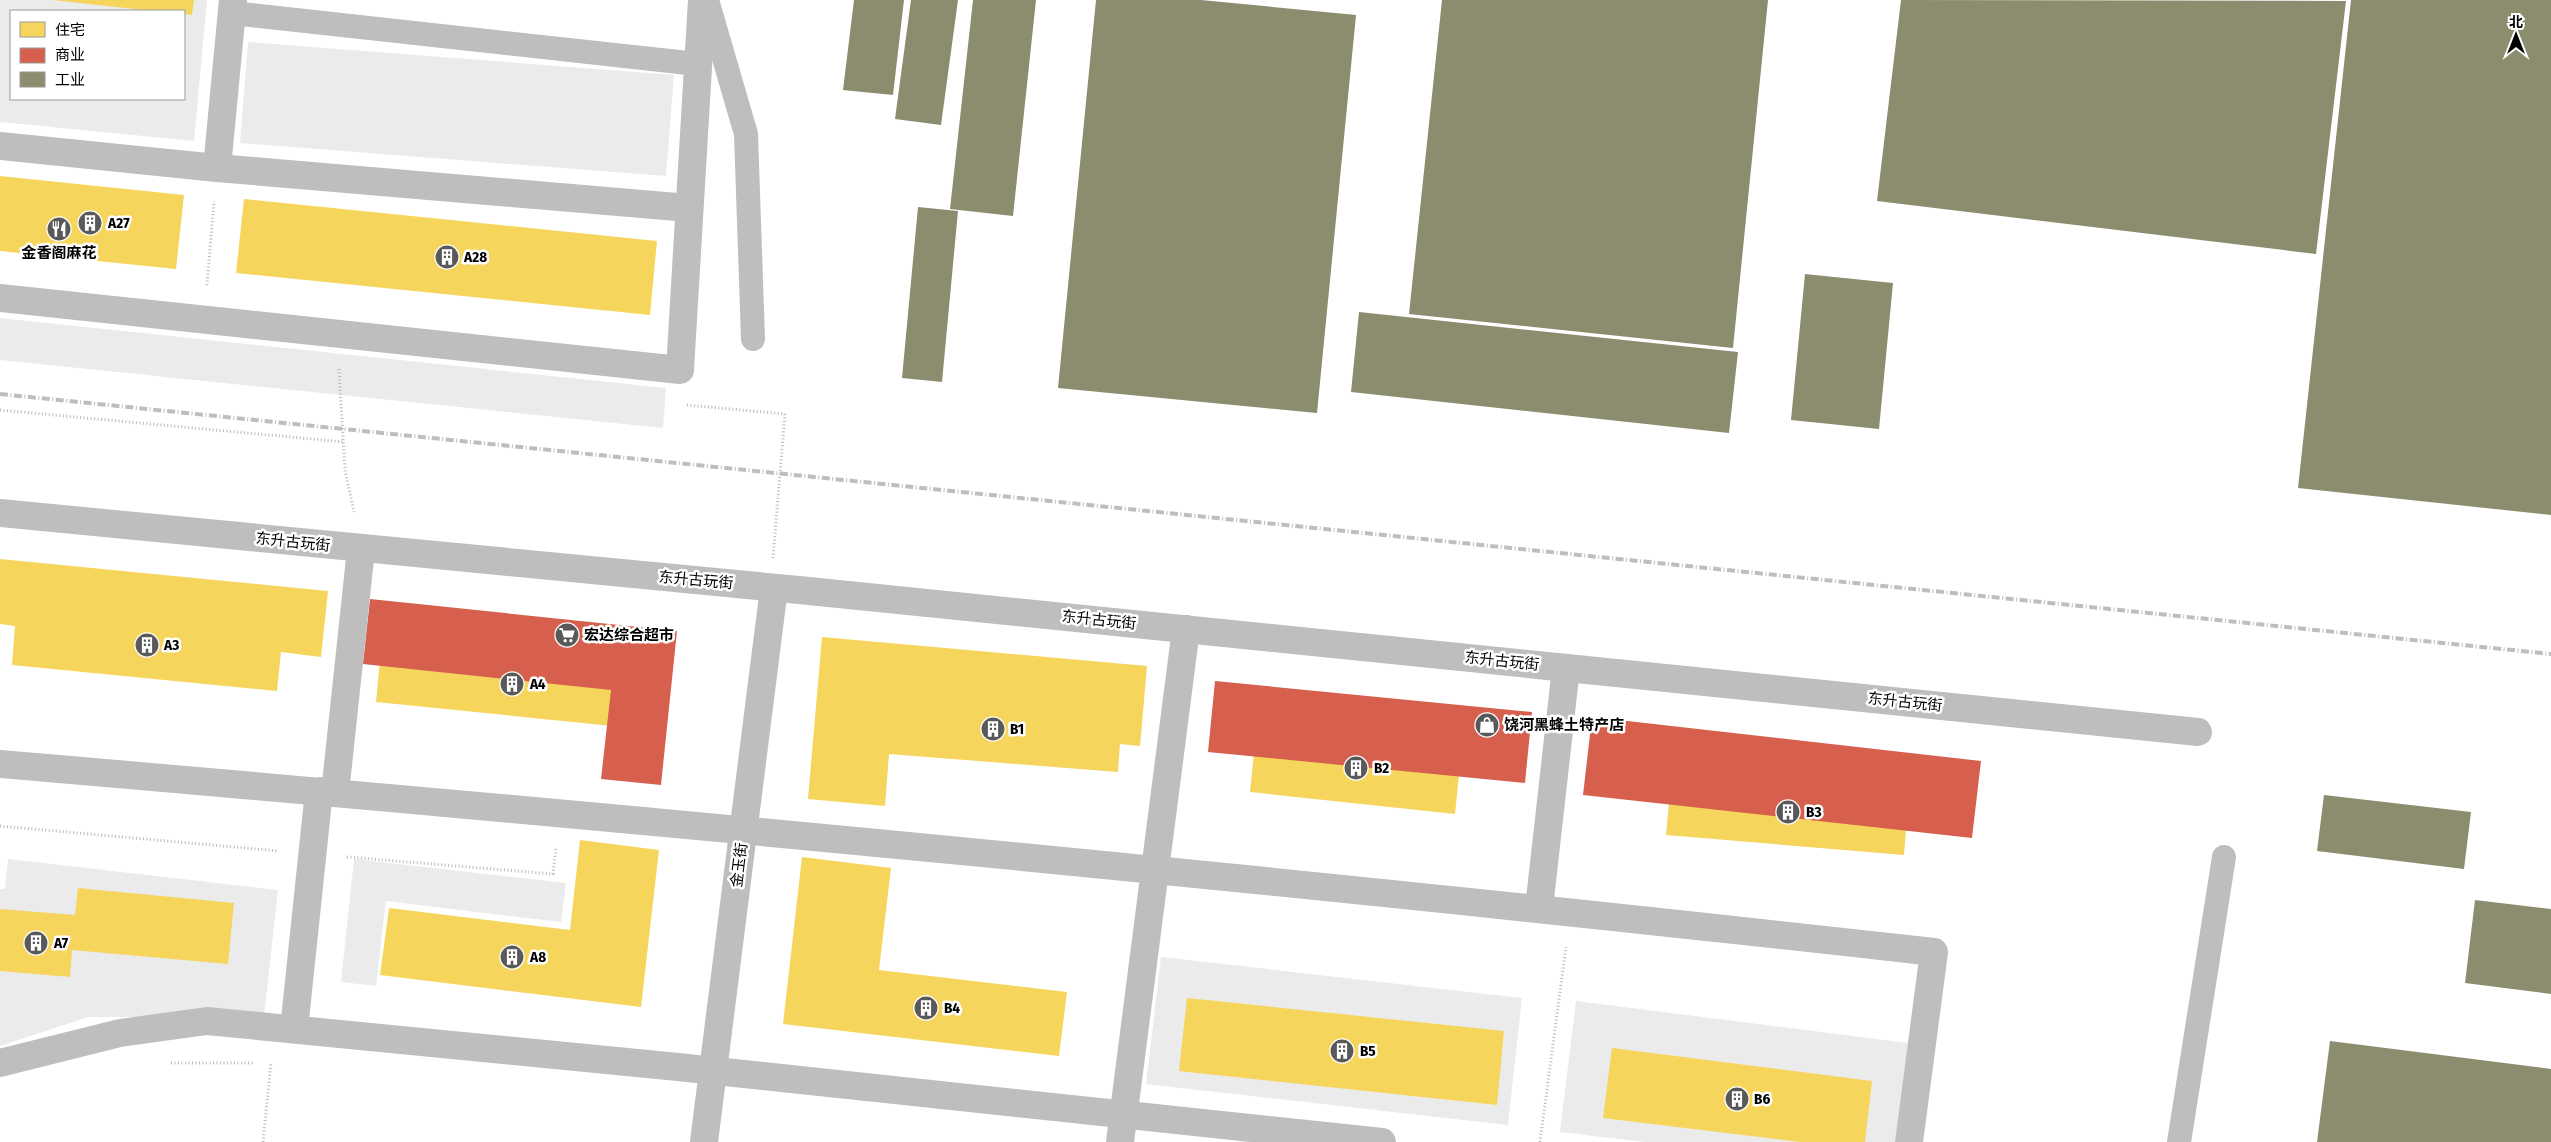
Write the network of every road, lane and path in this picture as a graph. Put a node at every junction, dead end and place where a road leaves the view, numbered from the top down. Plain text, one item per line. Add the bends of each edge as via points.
1 (702, 0) edge
2 (707, 0) edge
3 (232, 7) edge
4 (697, 64) junction
5 (0, 146) edge
6 (217, 168) junction
7 (689, 208) junction
8 (0, 298) edge
9 (204, 320) junction
10 (331, 333) junction
11 (753, 339) dead end
12 (681, 404) dead end
13 (0, 410) edge
14 (344, 442) junction
15 (0, 512) edge
16 (361, 549) junction
17 (773, 558) dead end
18 (774, 588) junction
19 (1186, 629) junction
20 (1566, 668) junction
21 (2198, 732) dead end
22 (0, 764) edge
23 (327, 792) junction
24 (743, 831) junction
25 (2224, 857) dead end
26 (1155, 870) junction
27 (1540, 908) junction
28 (1571, 912) junction
29 (294, 1030) junction
30 (0, 1063) edge
31 (164, 1063) dead end
32 (271, 1063) junction
33 (280, 1064) dead end
34 (713, 1071) junction
35 (1123, 1114) junction
36 (263, 1142) edge
37 (704, 1142) edge
38 (1120, 1142) edge
39 (1382, 1142) edge
40 (1540, 1142) edge
41 (1909, 1142) edge
42 (2179, 1142) edge

1 - 4 street
2 - 11 lane via 746,134
3 - 4 lane
3 - 6 street
4 - 7 street
5 - 6 street
6 - 7 street
6 - 9 path
7 - 10 street via 680,370
8 - 9 street
9 - 10 street
10 - 14 path via 340,378
12 - 17 path, bridge via 785,414
13 - 14 path
14 - 16 path via 345,470
15 - 16 street, 东升古玩街
16 - 18 street, 东升古玩街
16 - 23 street
18 - 19 street, 东升古玩街
18 - 24 street, 金玉街
19 - 20 street, 东升古玩街
19 - 26 street
20 - 21 street, 东升古玩街
20 - 27 street
22 - 23 street
23 - 24 street
23 - 29 street
24 - 26 street
24 - 34 street, 金玉街
25 - 42 lane
26 - 27 street
26 - 35 street
27 - 28 street
28 - 40 path
28 - 41 street via 1934,952
29 - 30 street via 207,1021 120,1033
29 - 34 street
31 - 32 path
32 - 33 path
32 - 36 path
34 - 35 street
34 - 37 street, 金玉街
35 - 38 street
35 - 39 street

